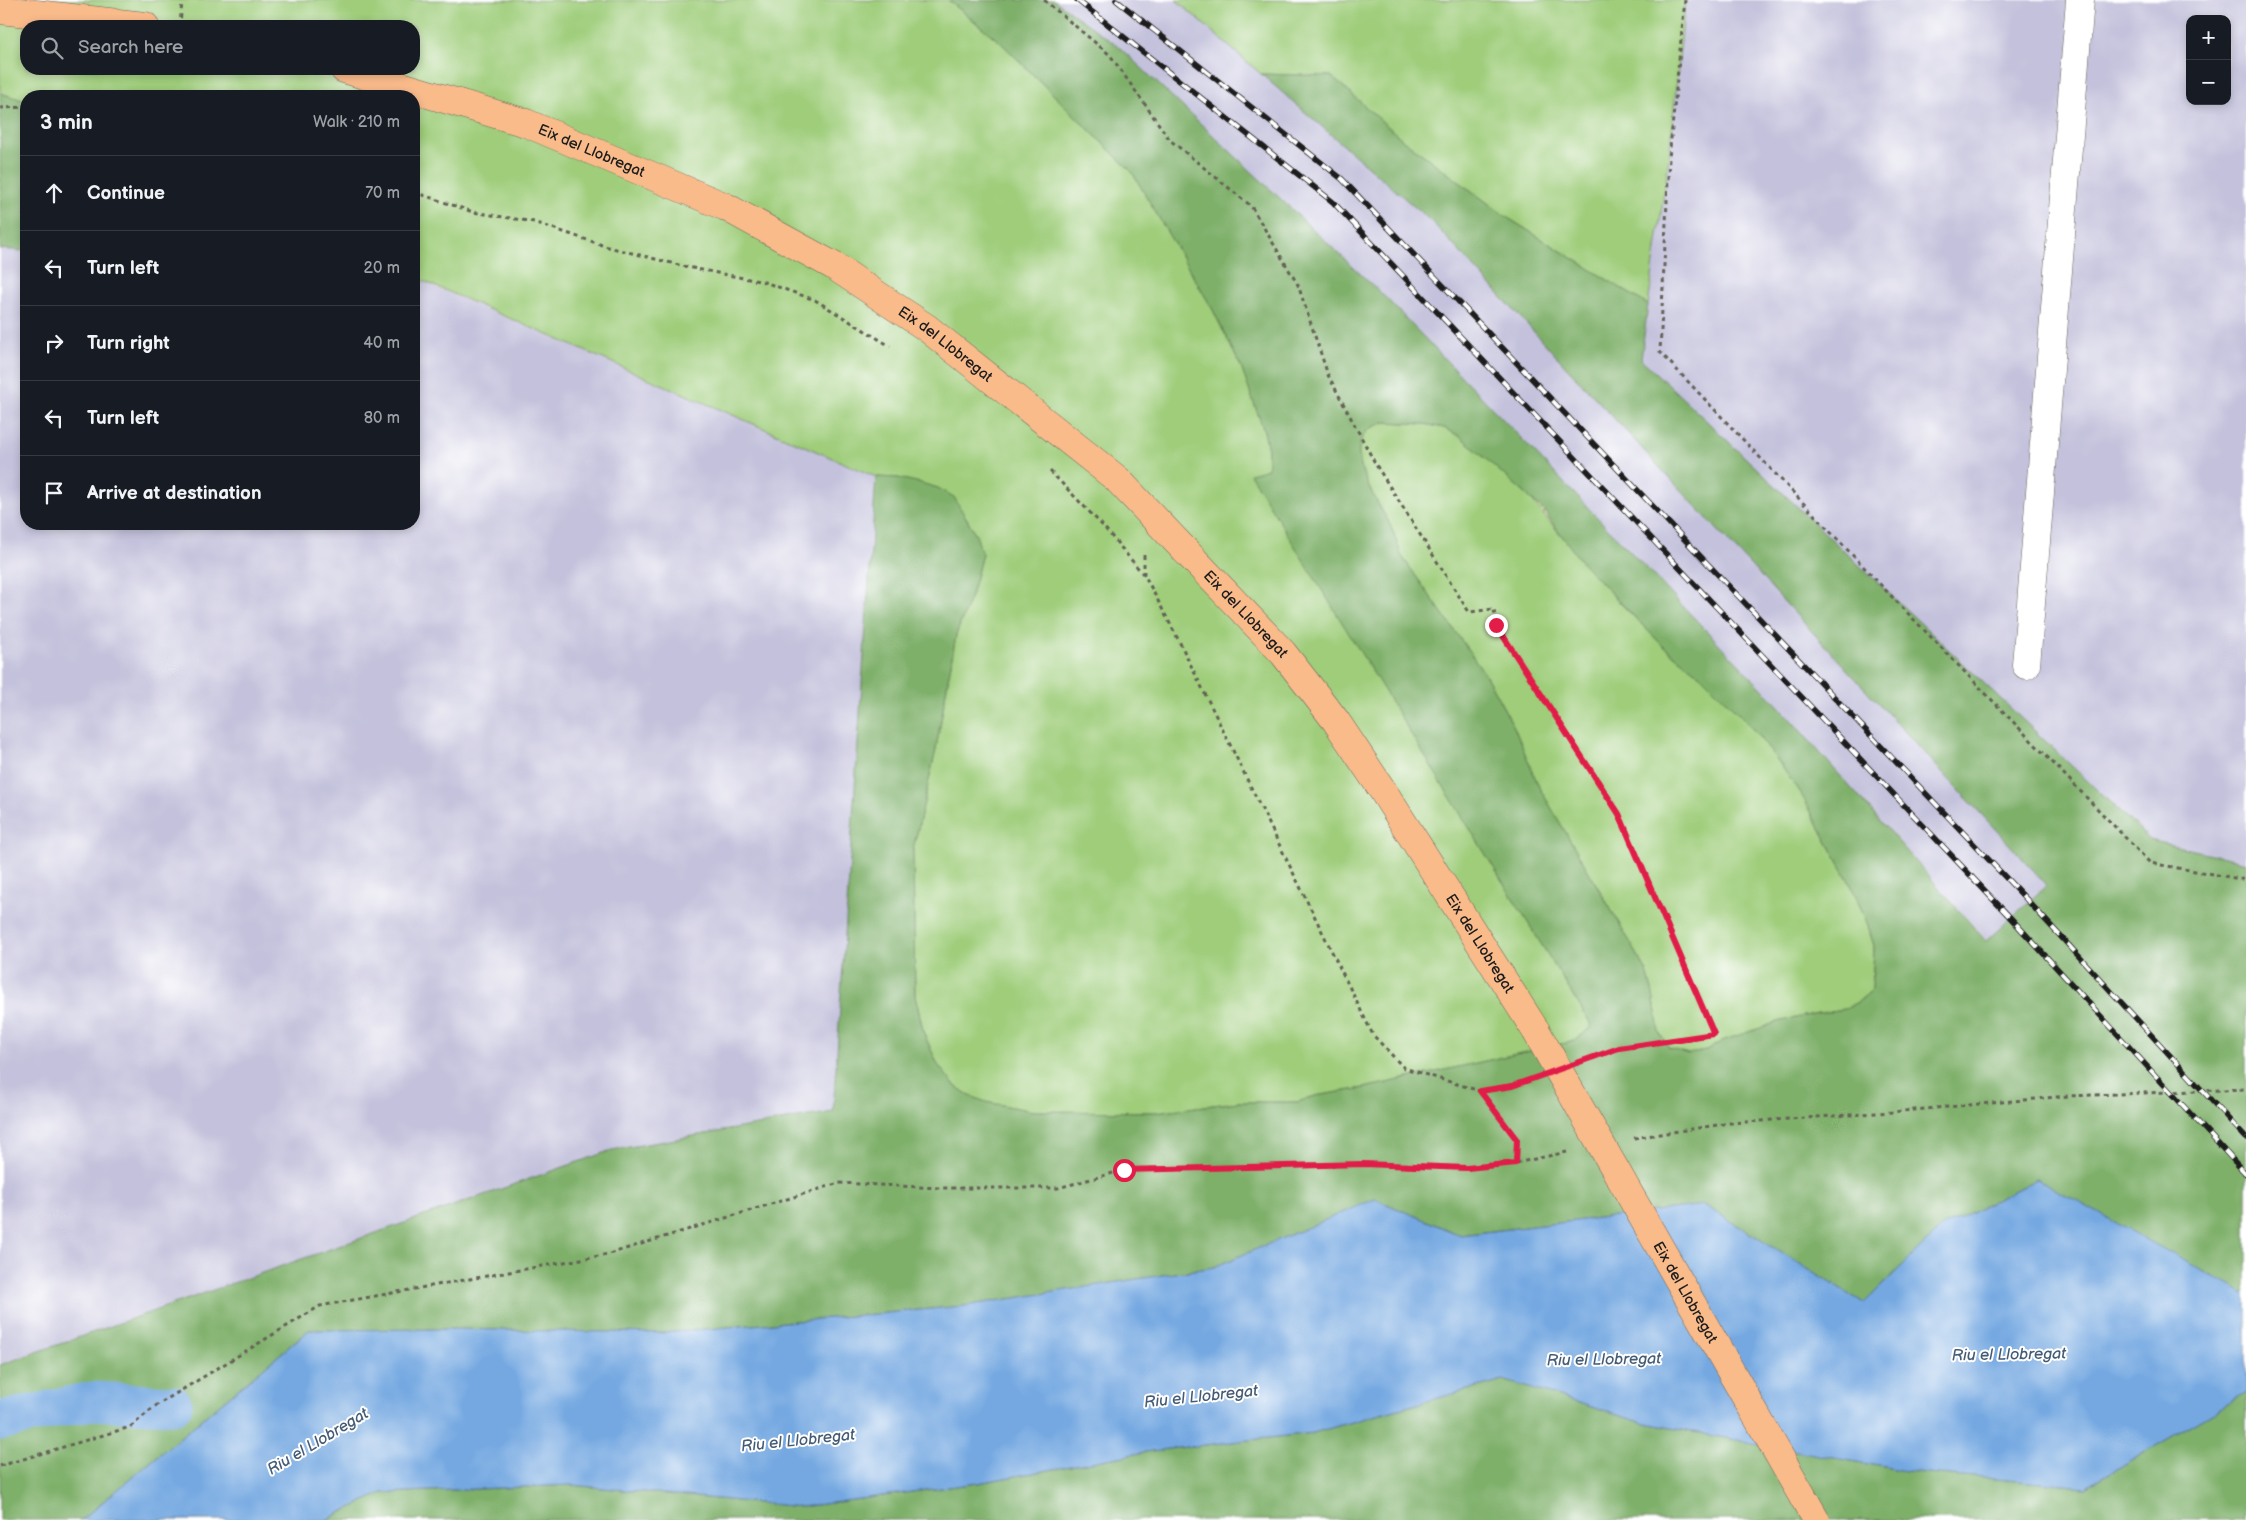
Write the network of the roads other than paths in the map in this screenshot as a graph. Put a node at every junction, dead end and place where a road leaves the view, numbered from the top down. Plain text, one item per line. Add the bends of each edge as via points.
1 (2080, 0) edge
2 (0, 10) edge
3 (90, 20) edge
4 (365, 75) edge
5 (416, 90) edge
6 (420, 91) edge
7 (2026, 665) dead end
8 (1816, 1520) edge

1 - 7 lane
2 - 3 highway
4 - 5 highway, Eix del Llobregat, bridge
6 - 8 highway, Eix del Llobregat, bridge via 526,122 726,207 834,266 928,328 1117,479 1143,504 1283,653 1336,721 1383,791 1536,1031

